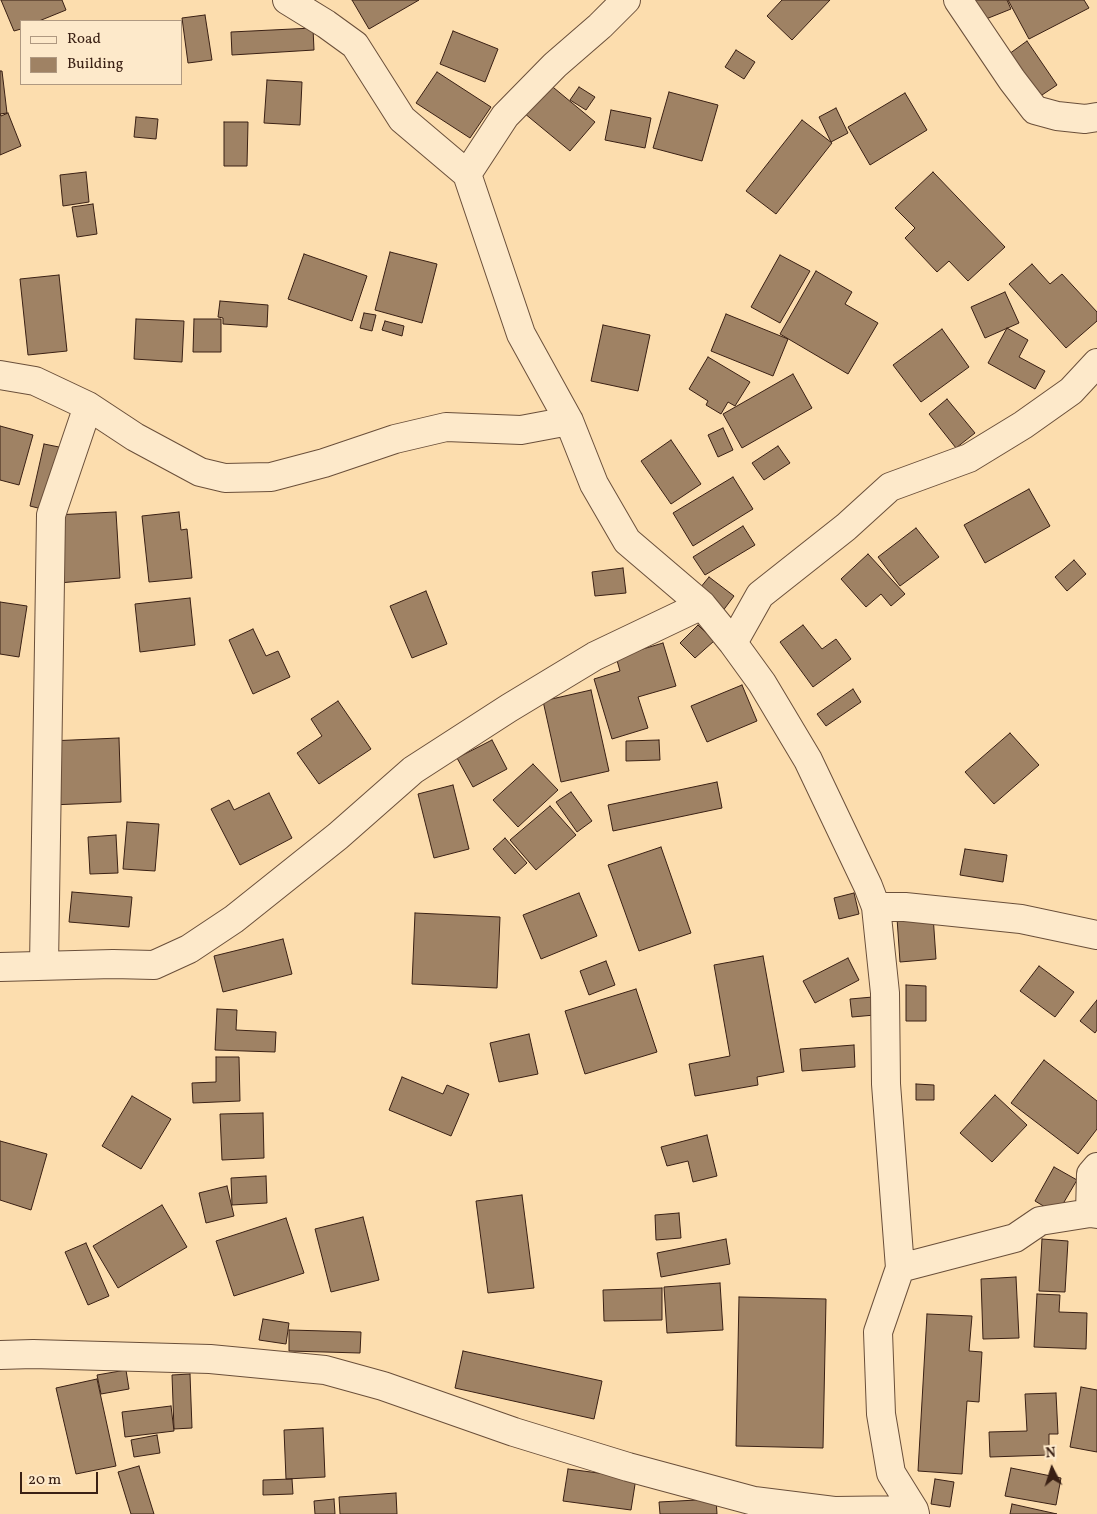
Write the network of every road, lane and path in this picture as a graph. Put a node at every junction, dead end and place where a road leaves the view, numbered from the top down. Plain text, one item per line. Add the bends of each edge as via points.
1 (287, 0) edge
2 (626, 0) edge
3 (958, 0) edge
4 (1097, 117) edge
5 (468, 174) junction
6 (1097, 363) edge
7 (0, 374) edge
8 (88, 406) junction
9 (569, 421) junction
10 (702, 605) junction
11 (733, 644) junction
12 (876, 907) junction
13 (1097, 934) edge
14 (44, 966) junction
15 (0, 968) edge
16 (1097, 1167) edge
17 (1094, 1213) edge
18 (900, 1268) junction
19 (0, 1355) edge
20 (915, 1512) edge

1 - 5 street via 355,46 402,119
2 - 5 street via 505,116
3 - 4 street via 1035,110 1057,116
5 - 9 street via 521,334
6 - 11 street via 1071,391 969,458 890,487 846,528 760,595
7 - 8 street via 35,381
8 - 9 street via 200,472 225,478 271,477 446,427 521,430
8 - 14 street via 51,515
9 - 10 street via 594,484 627,540
10 - 11 street
10 - 14 street via 595,656 412,770 338,836 234,919 189,948 154,965
11 - 12 street via 762,683 808,760
12 - 13 street via 1021,919
12 - 18 street via 885,993 886,1084
14 - 15 street
16 - 17 street via 1091,1174
17 - 18 street via 1040,1221 1015,1238
18 - 20 street via 878,1332 881,1414 891,1473
19 - 20 street via 210,1359 325,1370 618,1464 754,1500 834,1511

